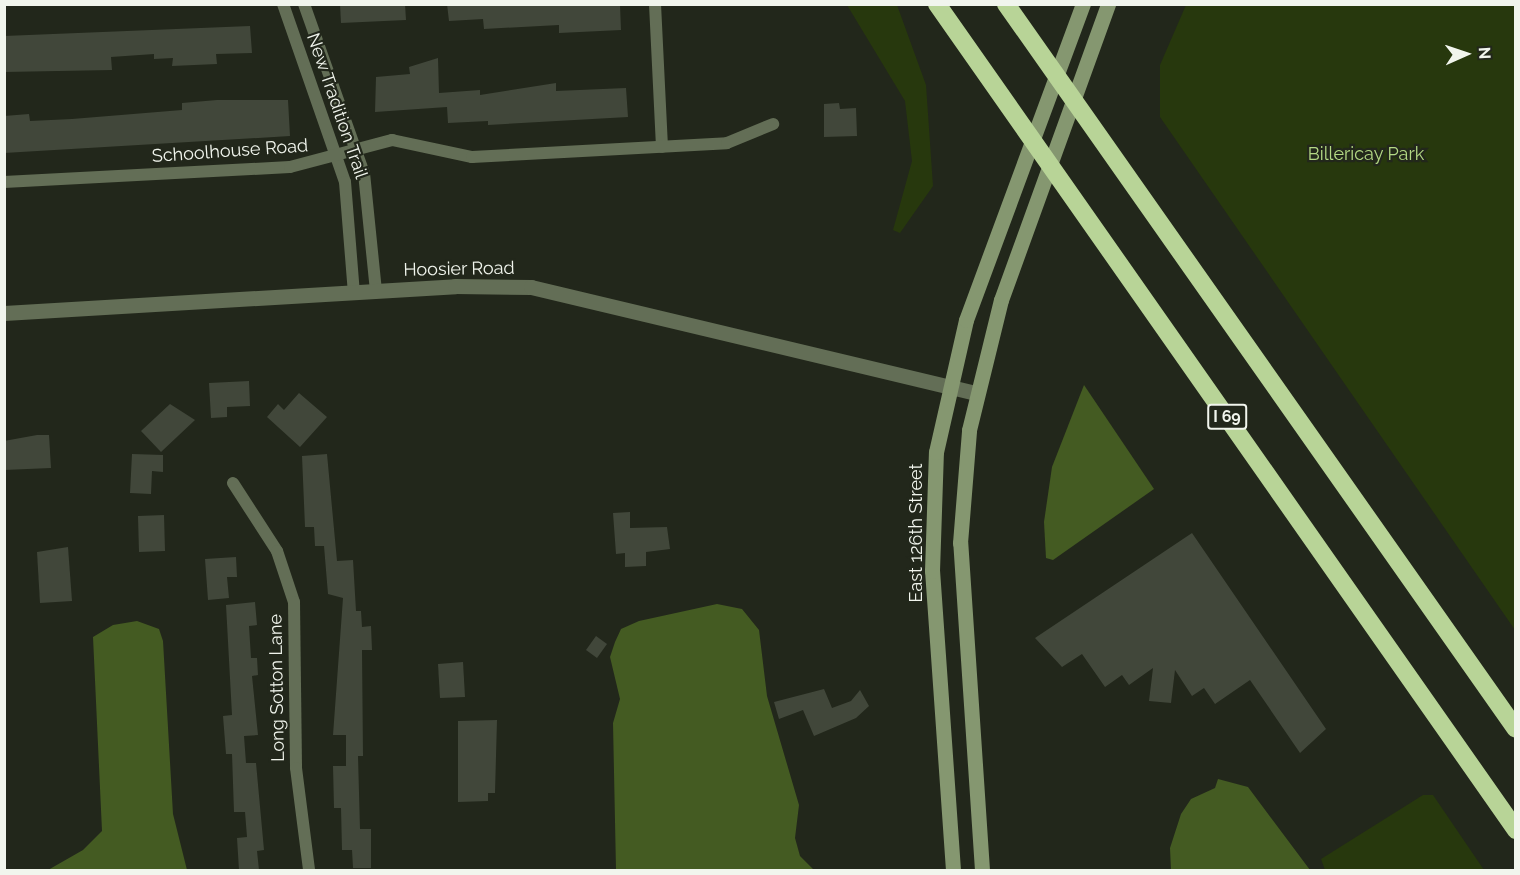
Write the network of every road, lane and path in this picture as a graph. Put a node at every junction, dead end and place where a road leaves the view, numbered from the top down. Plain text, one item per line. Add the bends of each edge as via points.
1 (283, 4) edge
2 (304, 4) edge
3 (655, 4) edge
4 (937, 4) edge
5 (1006, 4) edge
6 (1083, 4) edge
7 (1108, 4) edge
8 (773, 124) dead end
9 (662, 147) junction
10 (356, 149) junction
11 (337, 157) junction
12 (4, 182) edge
13 (354, 292) junction
14 (376, 292) junction
15 (4, 312) edge
16 (947, 387) junction
17 (975, 393) junction
18 (233, 483) dead end
19 (1515, 729) edge
20 (1515, 830) edge
21 (309, 870) edge
22 (953, 870) edge
23 (982, 870) edge

1 - 11 street, New Tradition Trail
2 - 10 street, New Tradition Trail
3 - 9 street
4 - 20 highway, I 69
5 - 19 highway
6 - 16 main road, East 126th Street via 966,320
7 - 17 main road via 1041,188
8 - 9 street, Schoolhouse Road via 727,142
9 - 10 street, Schoolhouse Road via 472,157 402,139
10 - 11 street, Schoolhouse Road
10 - 14 street, New Tradition Trail via 369,198
11 - 12 street, Schoolhouse Road via 290,167
11 - 13 street, New Tradition Trail via 349,201
13 - 14 street, Hoosier Road
13 - 15 street, Hoosier Road
14 - 16 street, Hoosier Road via 482,285 561,291
16 - 17 street, Hoosier Road
16 - 22 main road, East 126th Street via 931,538
17 - 23 main road via 960,543
18 - 21 street, Long Sotton Lane via 277,551 294,602 296,768

